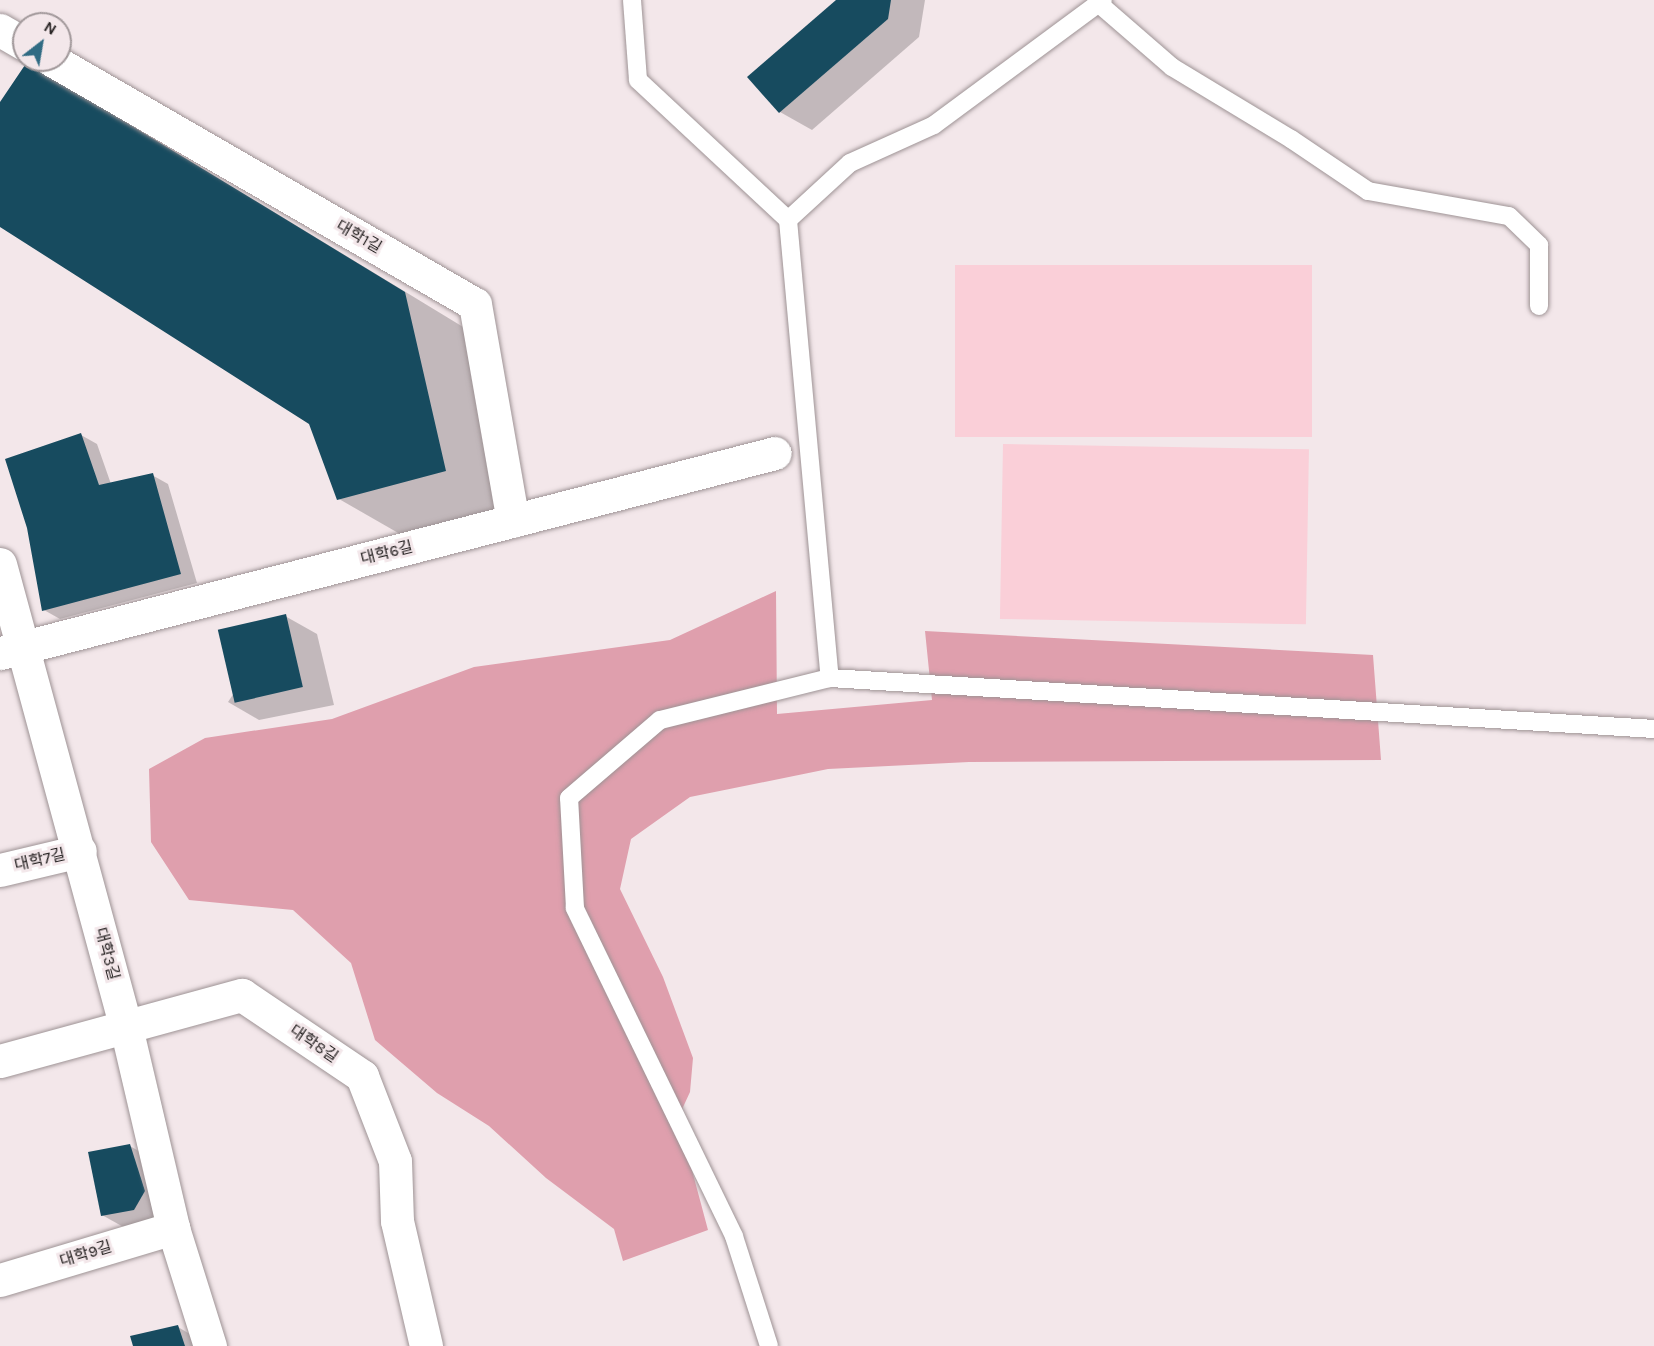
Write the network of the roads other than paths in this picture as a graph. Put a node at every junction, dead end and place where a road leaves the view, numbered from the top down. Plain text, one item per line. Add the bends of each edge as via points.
1 (632, 0) edge
2 (1100, 1) edge
3 (72, 72) edge
4 (788, 220) junction
5 (1539, 306) dead end
6 (775, 453) dead end
7 (513, 521) junction
8 (0, 564) edge
9 (11, 651) edge
10 (830, 678) junction
11 (1654, 729) edge
12 (80, 851) junction
13 (0, 870) edge
14 (126, 1027) junction
15 (0, 1061) edge
16 (173, 1228) junction
17 (0, 1280) edge
18 (210, 1346) edge
19 (426, 1346) edge
20 (769, 1346) edge

1 - 4 lane via 638,80
2 - 4 lane via 934,125 850,163
2 - 5 lane via 1172,67 1368,191 1509,216 1539,245
3 - 7 street, 대학1길 via 475,304
4 - 10 lane
6 - 7 street, 대학6길
7 - 9 street, 대학6길
8 - 9 street, 대학3길
9 - 12 street, 대학3길
10 - 11 lane
10 - 20 lane via 660,720 569,798 575,908 734,1236
12 - 13 street, 대학7길
12 - 14 street, 대학3길
14 - 15 street, 대학8길
14 - 16 street, 대학3길
14 - 19 street, 대학8길 via 242,995 362,1076 395,1161 397,1221
16 - 17 street, 대학9길
16 - 18 street, 대학3길

